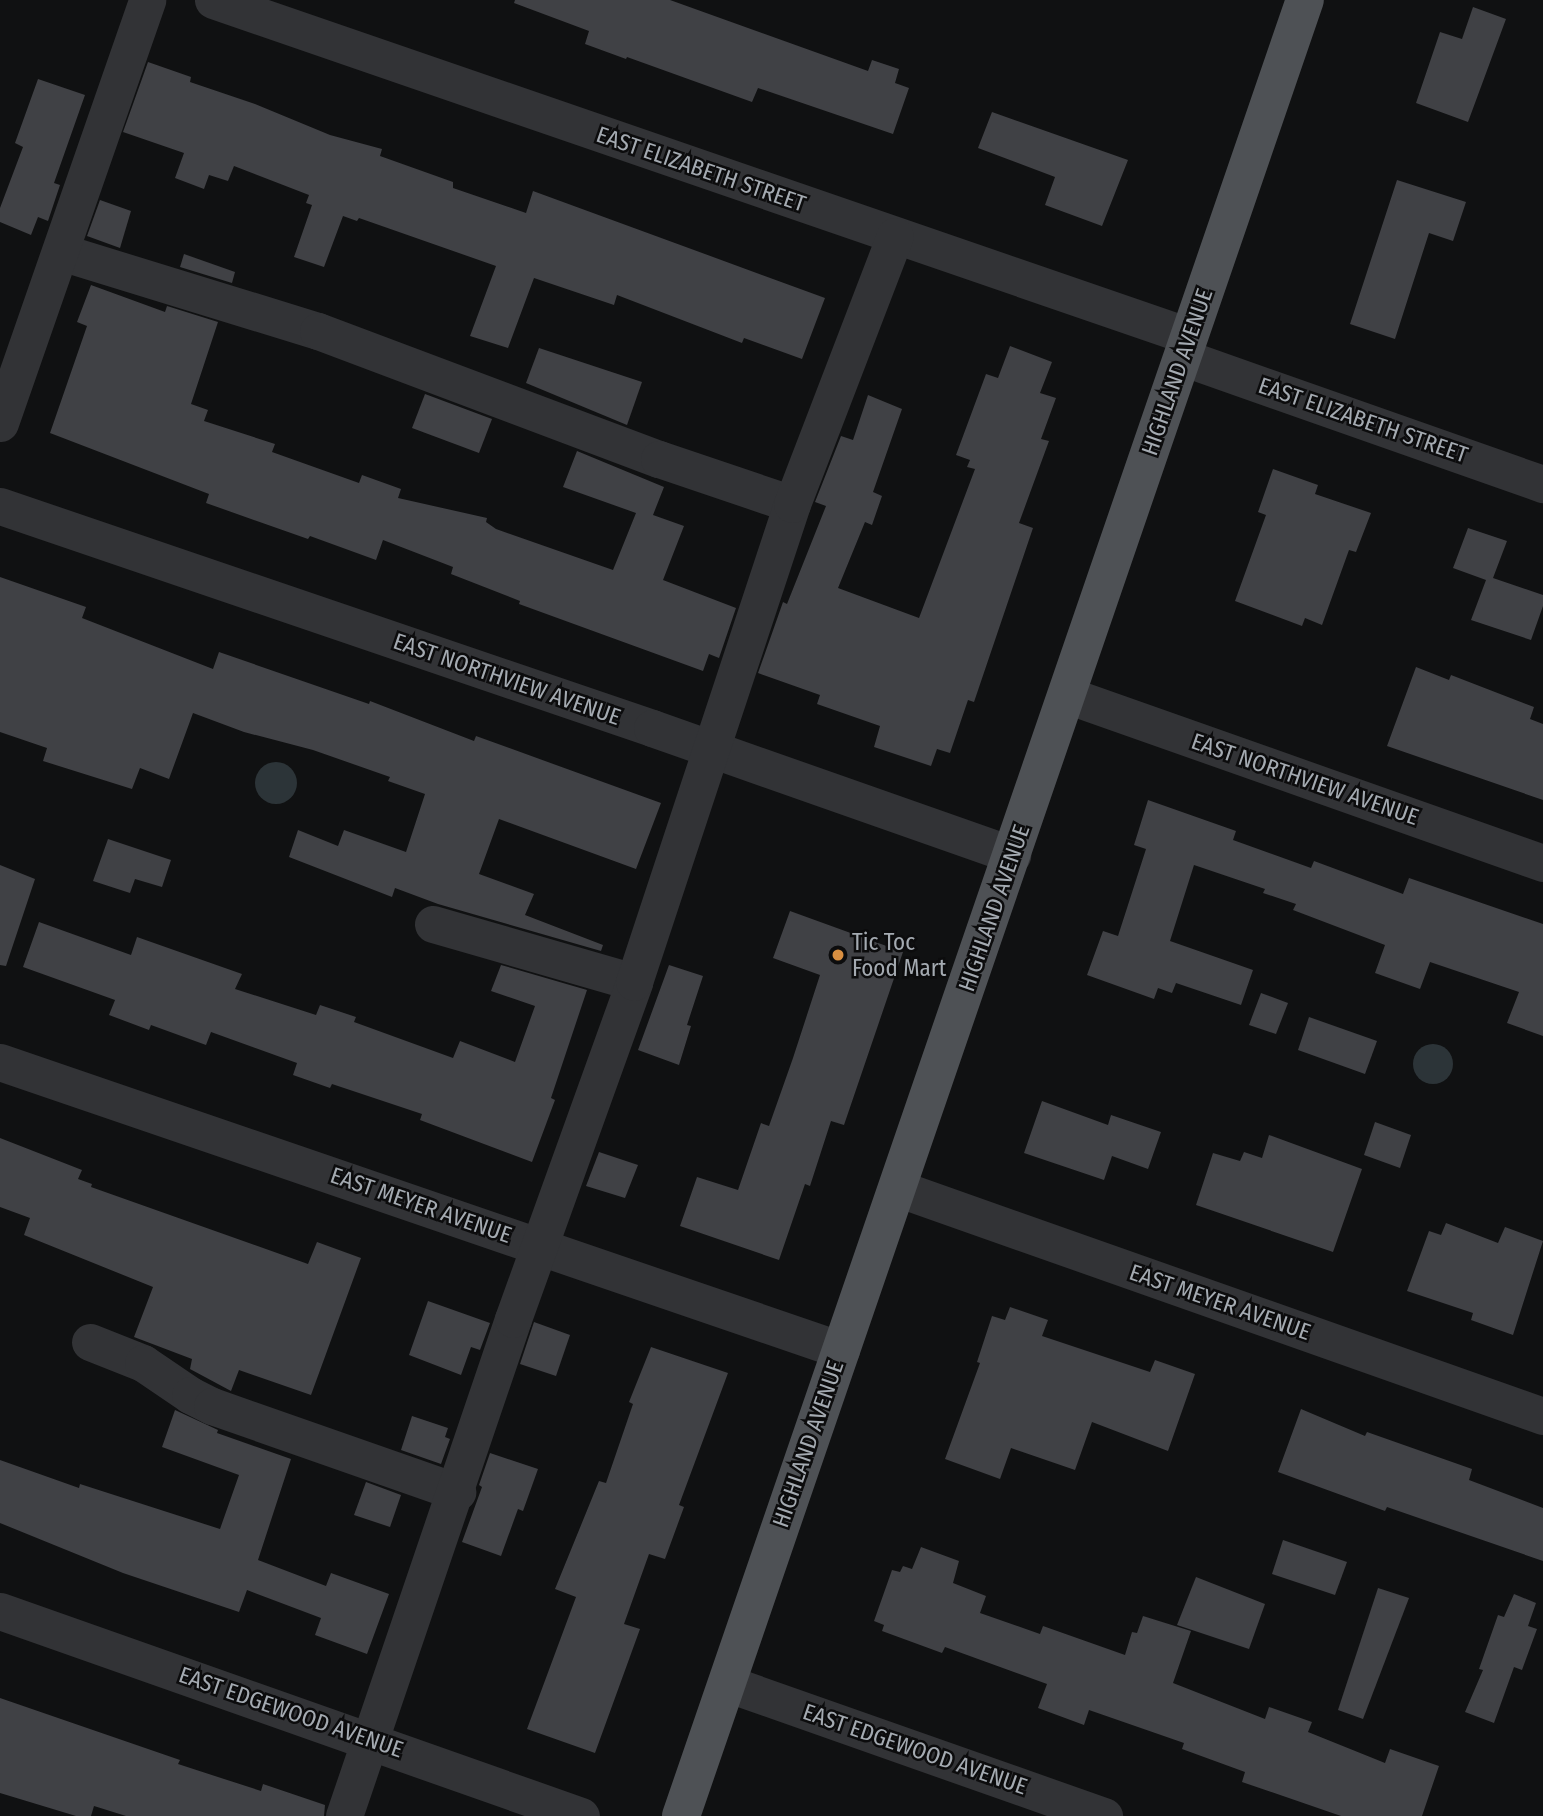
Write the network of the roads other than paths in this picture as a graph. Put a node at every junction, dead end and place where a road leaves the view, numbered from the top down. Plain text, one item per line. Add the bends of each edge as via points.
1 (147, 0) edge
2 (213, 0) edge
3 (1305, 0) edge
4 (895, 236) junction
5 (61, 252) junction
6 (1186, 347) junction
7 (0, 423) edge
8 (1543, 484) edge
9 (792, 504) junction
10 (0, 506) edge
11 (1067, 695) junction
12 (712, 750) junction
13 (1012, 855) junction
14 (1543, 863) edge
15 (433, 924) dead end
16 (634, 982) junction
17 (0, 1062) edge
18 (897, 1188) junction
19 (540, 1245) junction
20 (90, 1342) dead end
21 (841, 1350) junction
22 (1543, 1416) edge
23 (457, 1492) junction
24 (0, 1611) edge
25 (726, 1683) junction
26 (368, 1739) junction
27 (344, 1816) edge
28 (581, 1816) edge
29 (681, 1816) edge
30 (1104, 1816) edge

1 - 5 street
2 - 4 street, EAST ELIZABETH STREET
3 - 6 main road, HIGHLAND AVENUE
4 - 6 street, EAST ELIZABETH STREET
4 - 9 street
5 - 7 street
5 - 9 street via 318,331
6 - 8 street, EAST ELIZABETH STREET
6 - 11 main road, HIGHLAND AVENUE
9 - 12 street
10 - 12 street, EAST NORTHVIEW AVENUE
11 - 13 main road, HIGHLAND AVENUE
11 - 14 street, EAST NORTHVIEW AVENUE
12 - 13 street, EAST NORTHVIEW AVENUE
12 - 16 street
13 - 18 main road, HIGHLAND AVENUE
15 - 16 street
16 - 19 street
17 - 19 street, EAST MEYER AVENUE
18 - 21 main road, HIGHLAND AVENUE
18 - 22 street, EAST MEYER AVENUE
19 - 21 street, EAST MEYER AVENUE
19 - 23 street
20 - 23 street via 144,1363 212,1406
21 - 25 main road, HIGHLAND AVENUE
23 - 26 street
24 - 26 street, EAST EDGEWOOD AVENUE
25 - 29 main road, HIGHLAND AVENUE
25 - 30 street, EAST EDGEWOOD AVENUE
26 - 27 street
26 - 28 street, EAST EDGEWOOD AVENUE

